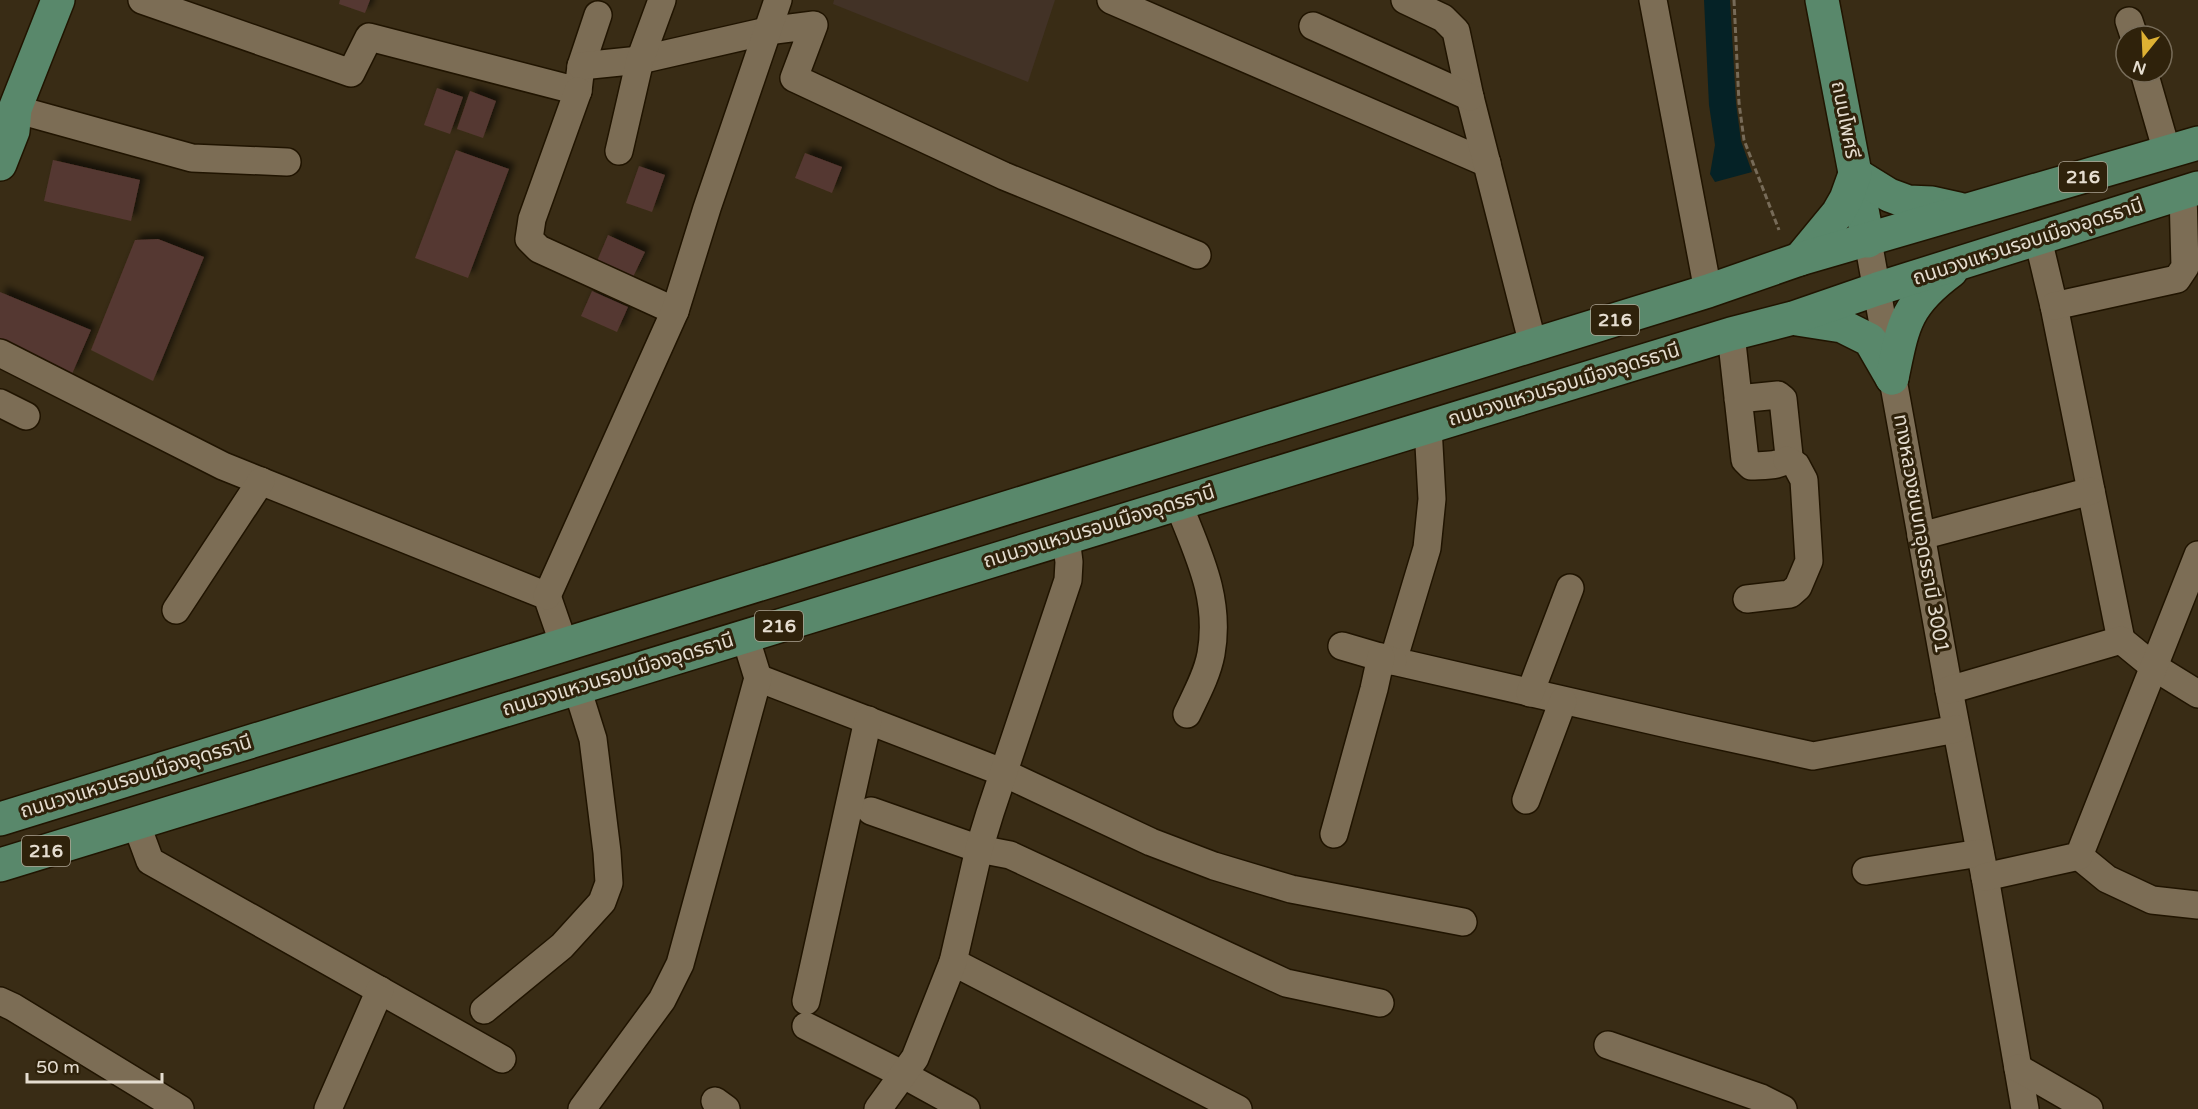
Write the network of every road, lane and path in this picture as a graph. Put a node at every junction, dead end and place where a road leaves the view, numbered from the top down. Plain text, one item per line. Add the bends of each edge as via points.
1 (58, 0) edge
2 (142, 0) edge
3 (662, 0) edge
4 (778, 0) edge
5 (1112, 0) edge
6 (1406, 0) edge
7 (1653, 0) edge
8 (1734, 0) edge
9 (1822, 0) edge
10 (598, 15) dead end
11 (1313, 26) dead end
12 (766, 32) junction
13 (640, 60) junction
14 (579, 79) junction
15 (2147, 84) edge
16 (1470, 97) junction
17 (8, 119) edge
18 (2198, 143) edge
19 (619, 151) dead end
20 (2167, 152) junction
21 (287, 162) dead end
22 (0, 164) edge
23 (1487, 164) junction
24 (1855, 174) junction
25 (2191, 190) edge
26 (1968, 211) junction
27 (1779, 230) dead end
28 (2038, 239) junction
29 (1868, 241) junction
30 (1197, 255) dead end
31 (1800, 259) junction
32 (1960, 264) junction
33 (1877, 289) junction
34 (1708, 291) junction
35 (2054, 306) junction
36 (675, 311) junction
37 (1793, 318) junction
38 (1731, 334) junction
39 (1533, 345) junction
40 (0, 353) edge
41 (1893, 378) junction
42 (1738, 399) junction
43 (0, 403) edge
44 (26, 416) dead end
45 (1428, 427) junction
46 (1787, 460) junction
47 (261, 481) junction
48 (2091, 491) junction
49 (1178, 503) junction
50 (1921, 536) junction
51 (1066, 538) junction
52 (2198, 555) edge
53 (1570, 588) dead end
54 (547, 596) junction
55 (1747, 598) dead end
56 (176, 610) dead end
57 (745, 636) junction
58 (2121, 640) junction
59 (564, 645) junction
60 (1342, 646) dead end
61 (1387, 659) junction
62 (2154, 667) junction
63 (758, 678) junction
64 (577, 688) junction
65 (1949, 690) junction
66 (1530, 693) junction
67 (2198, 694) edge
68 (1563, 701) junction
69 (1187, 714) dead end
70 (868, 720) junction
71 (1956, 729) junction
72 (1002, 772) junction
73 (67, 798) junction
74 (1526, 800) dead end
75 (0, 804) edge
76 (872, 811) dead end
77 (0, 819) edge
78 (136, 823) junction
79 (1334, 834) dead end
80 (979, 849) junction
81 (2079, 856) junction
82 (0, 865) edge
83 (1982, 865) junction
84 (1866, 871) dead end
85 (2198, 905) edge
86 (1463, 922) dead end
87 (953, 962) junction
88 (380, 990) junction
89 (0, 1001) edge
90 (1380, 1003) dead end
91 (484, 1010) dead end
92 (1608, 1045) dead end
93 (502, 1059) dead end
94 (2018, 1068) junction
95 (904, 1075) junction
96 (180, 1109) edge
97 (328, 1109) edge
98 (582, 1109) edge
99 (878, 1109) edge
100 (966, 1109) edge
101 (1238, 1109) edge
102 (1783, 1109) edge
103 (2025, 1109) edge
104 (2089, 1109) edge

1 - 17 main road
2 - 14 street via 351,73 369,37
3 - 13 street
4 - 12 street
5 - 23 street
6 - 16 street via 1443,18 1456,31
7 - 34 street
8 - 27 path via 1744,140
9 - 24 main road, ถนนโพศรี
10 - 14 street
11 - 16 street
12 - 13 street
12 - 30 street via 814,25 794,78 1004,176
12 - 36 street
13 - 14 street
13 - 19 street
14 - 36 street via 532,219 529,239 539,249
15 - 20 street
16 - 23 street
17 - 21 street via 192,158
17 - 22 main road via 13,130
18 - 20 main road, ถนนวงแหวนรอบเมืองอุดรธานี / 216
20 - 26 main road, ถนนวงแหวนรอบเมืองอุดรธานี / 216
23 - 39 street
24 - 26 main road via 1908,202
24 - 29 main road, ถนนโพศรี
24 - 31 main road via 1838,213
25 - 28 main road, ถนนวงแหวนรอบเมืองอุดรธานี / 216
25 - 35 street via 2185,267 2177,279
26 - 29 main road, ถนนวงแหวนรอบเมืองอุดรธานี / 216
28 - 32 main road, ถนนวงแหวนรอบเมืองอุดรธานี / 216
28 - 35 street
29 - 31 main road, ถนนวงแหวนรอบเมืองอุดรธานี / 216
29 - 33 street, ทางหลวงชนบทอุดรธานี 3001
31 - 34 main road, ถนนวงแหวนรอบเมืองอุดรธานี / 216
32 - 33 main road, ถนนวงแหวนรอบเมืองอุดรธานี / 216
32 - 41 main road via 1930,287 1911,310 1901,335
33 - 37 main road, ถนนวงแหวนรอบเมืองอุดรธานี / 216
33 - 41 street, ทางหลวงชนบทอุดรธานี 3001
34 - 39 main road, ถนนวงแหวนรอบเมืองอุดรธานี / 216
35 - 48 street
36 - 54 street
37 - 38 main road, ถนนวงแหวนรอบเมืองอุดรธานี / 216
37 - 41 main road via 1842,326 1870,340
38 - 42 street
38 - 45 main road, ถนนวงแหวนรอบเมืองอุดรธานี / 216
39 - 59 main road, ถนนวงแหวนรอบเมืองอุดรธานี / 216
40 - 47 street
41 - 50 street, ทางหลวงชนบทอุดรธานี 3001
42 - 46 street via 1747,464
42 - 46 street via 1778,395 1783,399
43 - 44 street
45 - 49 main road, ถนนวงแหวนรอบเมืองอุดรธานี / 216
45 - 61 street via 1432,499 1427,548
46 - 55 street via 1796,465 1804,480 1809,561 1798,587 1790,594
47 - 54 street
47 - 56 street
48 - 50 street
48 - 58 street
49 - 51 main road, ถนนวงแหวนรอบเมืองอุดรธานี / 216
49 - 69 street via 1209,582 1214,629 1211,656
50 - 65 street, ทางหลวงชนบทอุดรธานี 3001
51 - 57 main road, ถนนวงแหวนรอบเมืองอุดรธานี / 216
51 - 72 street via 1068,580
52 - 62 street
53 - 66 street
54 - 59 street
57 - 63 street
57 - 64 main road, ถนนวงแหวนรอบเมืองอุดรธานี / 216
58 - 62 street
58 - 65 street
59 - 73 main road, ถนนวงแหวนรอบเมืองอุดรธานี / 216
60 - 61 street
61 - 66 street
61 - 79 street via 1374,689
62 - 67 street
62 - 81 street
63 - 70 street
63 - 98 street via 680,964 662,1000
64 - 78 main road, ถนนวงแหวนรอบเมืองอุดรธานี / 216
64 - 91 street via 593,739 609,883 602,902 562,946
65 - 71 street, ทางหลวงชนบทอุดรธานี 3001
66 - 68 street
68 - 71 street via 1812,756
68 - 74 street
70 - 72 street
70 - 95 street via 806,1014
71 - 83 street, ทางหลวงชนบทอุดรธานี 3001
72 - 80 street
72 - 86 street via 1151,842 1214,866 1291,889
73 - 75 main road
73 - 77 main road, ถนนวงแหวนรอบเมืองอุดรธานี / 216
76 - 80 street
78 - 82 main road, ถนนวงแหวนรอบเมืองอุดรธานี / 216
78 - 88 street via 150,861
80 - 87 street
80 - 90 street via 1010,855 1286,983
81 - 83 street
81 - 85 street via 2107,879 2152,900
83 - 84 street
83 - 94 street, ทางหลวงชนบทอุดรธานี 3001
87 - 95 street via 915,1058
87 - 101 street
88 - 93 street
88 - 97 street
89 - 96 street
92 - 102 street
94 - 103 street, ทางหลวงชนบทอุดรธานี 3001
94 - 104 street
95 - 99 street
95 - 100 street

